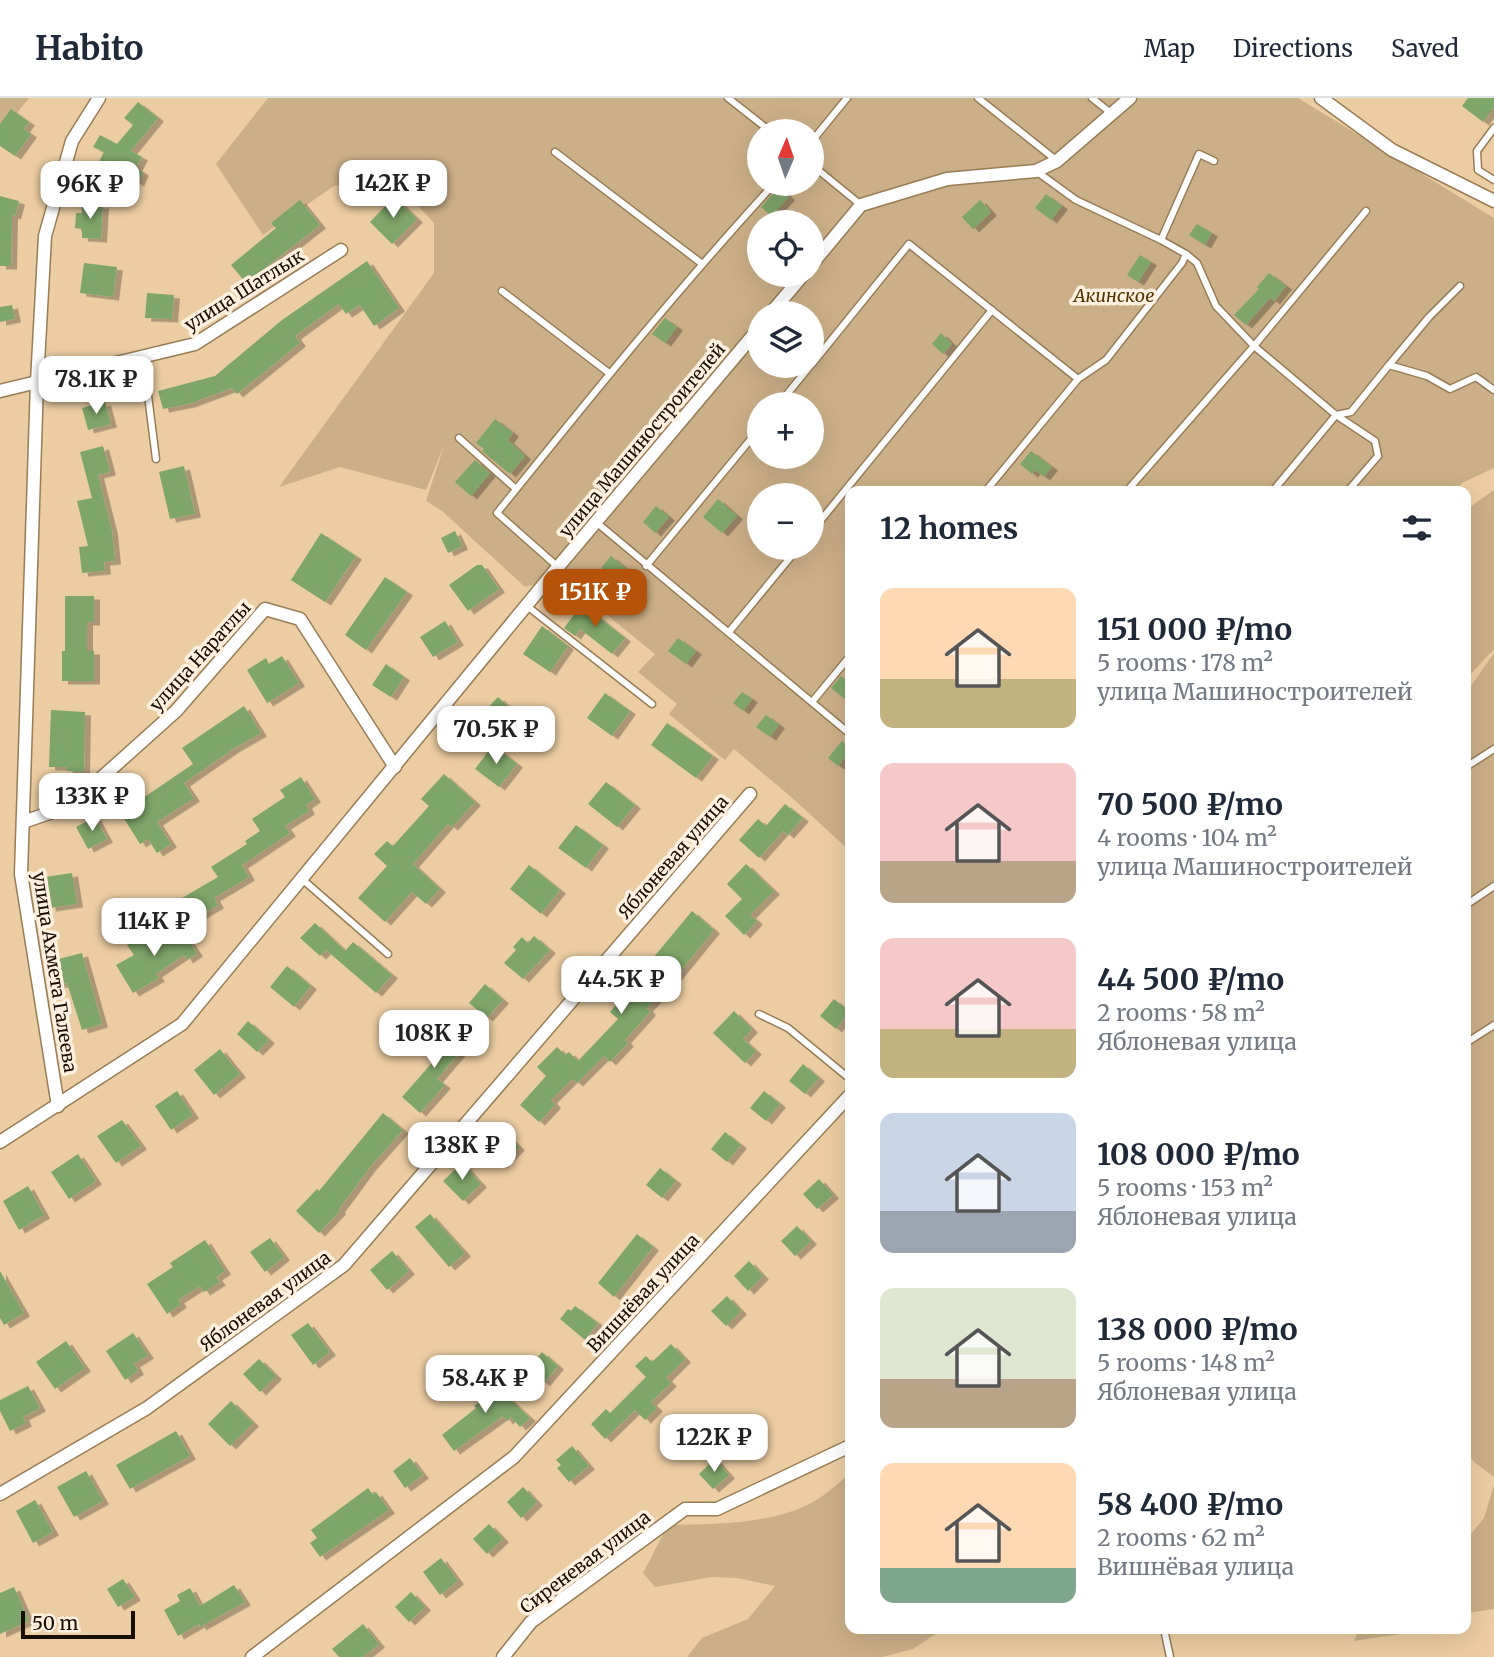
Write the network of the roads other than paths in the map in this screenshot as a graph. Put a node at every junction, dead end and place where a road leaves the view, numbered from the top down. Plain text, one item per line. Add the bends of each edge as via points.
1 (99, 98) edge
2 (728, 98) edge
3 (847, 98) edge
4 (978, 98) edge
5 (1092, 98) edge
6 (1130, 98) edge
7 (1321, 98) edge
8 (1112, 114) junction
9 (755, 119) edge
10 (824, 126) edge
11 (1494, 128) edge
12 (555, 152) dead end
13 (1057, 161) junction
14 (1214, 161) dead end
15 (1036, 171) junction
16 (824, 175) edge
17 (1494, 180) edge
18 (763, 196) edge
19 (1494, 201) edge
20 (861, 205) junction
21 (1366, 211) dead end
22 (1161, 240) junction
23 (341, 250) dead end
24 (824, 250) edge
25 (1186, 254) junction
26 (701, 263) junction
27 (1460, 286) dead end
28 (793, 287) edge
29 (502, 291) dead end
30 (781, 301) edge
31 (992, 310) junction
32 (747, 342) edge
33 (1254, 346) junction
34 (824, 349) edge
35 (143, 356) junction
36 (1389, 365) junction
37 (609, 373) junction
38 (800, 378) edge
39 (1078, 379) junction
40 (37, 382) junction
41 (1494, 390) edge
42 (0, 391) edge
43 (789, 392) edge
44 (1336, 415) junction
45 (459, 438) dead end
46 (747, 444) edge
47 (156, 459) dead end
48 (849, 486) edge
49 (990, 486) edge
50 (1131, 486) edge
51 (1277, 486) edge
52 (1352, 486) edge
53 (516, 489) junction
54 (845, 490) edge
55 (824, 516) edge
56 (596, 522) junction
57 (788, 560) edge
58 (558, 566) junction
59 (646, 566) junction
60 (527, 606) junction
61 (729, 632) junction
62 (845, 662) edge
63 (812, 702) junction
64 (652, 704) dead end
65 (845, 730) edge
66 (1494, 749) edge
67 (1471, 764) edge
68 (394, 767) junction
69 (750, 794) dead end
70 (23, 822) junction
71 (302, 879) junction
72 (1494, 886) edge
73 (1471, 902) edge
74 (388, 954) dead end
75 (759, 1014) dead end
76 (1494, 1025) edge
77 (1471, 1040) edge
78 (845, 1075) edge
79 (845, 1100) edge
80 (58, 1106) junction
81 (0, 1142) edge
82 (845, 1448) edge
83 (0, 1494) edge
84 (1165, 1634) edge
85 (252, 1657) edge
86 (503, 1657) edge
87 (1170, 1657) edge

1 - 40 street, улица Ахмета Галеева via 72,141 45,236
2 - 9 lane
3 - 10 lane
4 - 13 lane
5 - 8 lane
6 - 8 street
7 - 19 street via 1392,150
8 - 13 street
11 - 17 lane via 1477,151 1478,170
12 - 26 lane
13 - 15 street
14 - 22 lane via 1199,154
15 - 20 street via 947,179
15 - 22 lane via 1076,200
16 - 20 lane
18 - 26 lane
20 - 24 street
21 - 33 lane
22 - 25 lane
23 - 35 street, улица Шатлык via 195,344
25 - 33 lane via 1198,263 1216,306
25 - 39 lane via 1106,360
26 - 37 lane
27 - 36 lane
28 - 30 street
29 - 37 lane
31 - 34 lane via 909,244
31 - 39 lane
31 - 48 lane
32 - 56 street, улица Машиностроителей
33 - 44 lane
33 - 50 lane
35 - 40 street, улица Шатлык
35 - 47 lane
36 - 41 lane via 1427,376 1450,389 1476,377
36 - 44 lane via 1351,412
37 - 53 lane
38 - 43 lane
39 - 49 lane
40 - 42 street, улица Шатлык
40 - 70 street, улица Ахмета Галеева
44 - 51 lane
44 - 52 lane via 1375,441 1378,456
45 - 53 lane
46 - 59 lane
53 - 58 lane via 497,513
54 - 55 lane
56 - 58 street, улица Машиностроителей
56 - 59 lane
57 - 61 lane
58 - 60 street, улица Машиностроителей
59 - 61 lane
60 - 64 lane
60 - 68 street, улица Машиностроителей
61 - 63 lane
62 - 63 lane
63 - 65 lane
66 - 67 lane
68 - 70 street, улица Наратлы via 300,619 265,609 176,710 70,806
68 - 71 street, улица Машиностроителей
69 - 83 street, Яблоневая улица via 344,1265 147,1408
70 - 80 street, улица Ахмета Галеева via 21,874
71 - 74 lane
71 - 80 street, улица Машиностроителей via 182,1024
72 - 73 lane
75 - 78 lane via 788,1028
76 - 77 lane
79 - 85 street, Вишнёвая улица via 514,1457
80 - 81 street, улица Машиностроителей
82 - 86 street, Сиреневая улица via 717,1509 685,1509 531,1622
84 - 87 lane

